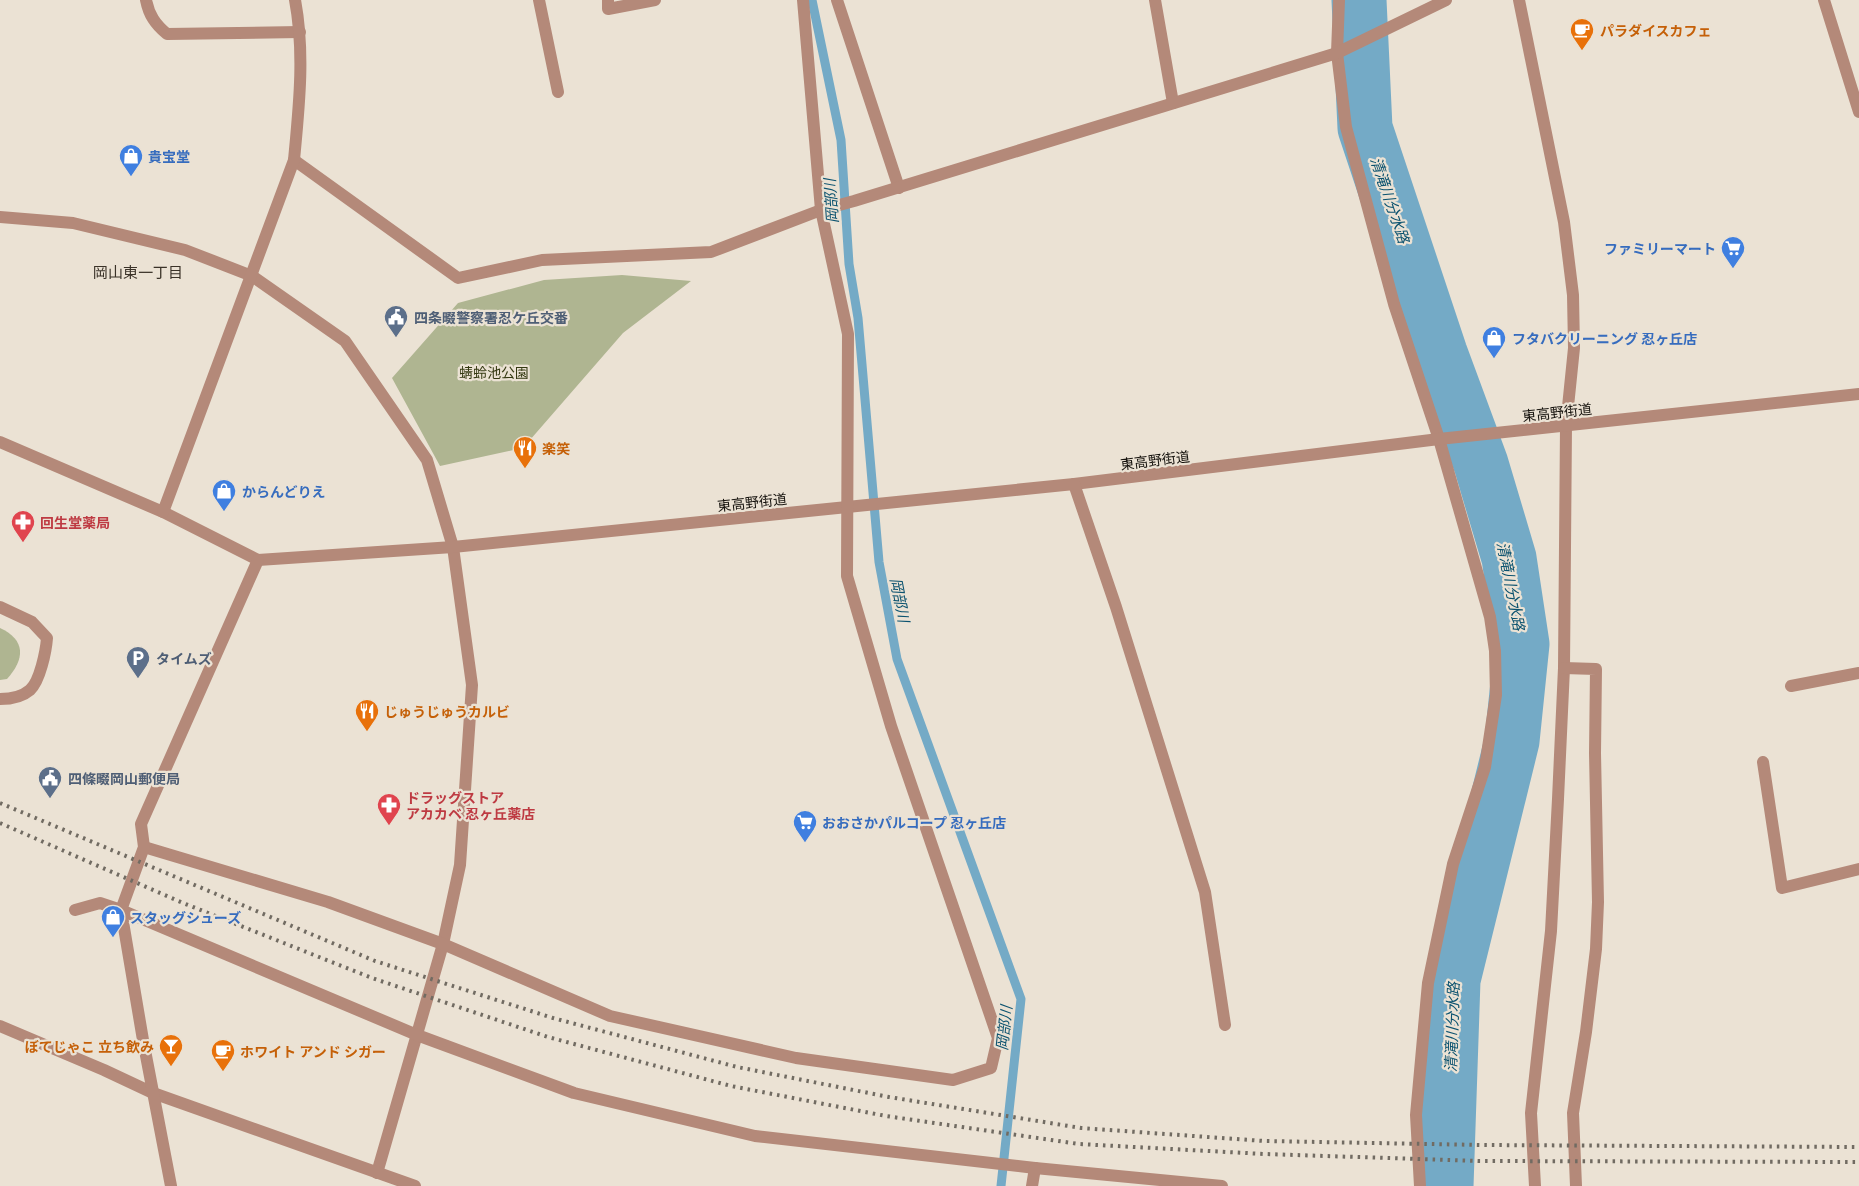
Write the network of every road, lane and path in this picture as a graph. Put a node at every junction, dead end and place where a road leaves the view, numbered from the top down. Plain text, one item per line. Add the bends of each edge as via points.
1 (146, 0) edge
2 (296, 0) edge
3 (539, 0) edge
4 (608, 0) edge
5 (656, 0) edge
6 (802, 0) edge
7 (837, 0) edge
8 (1155, 0) edge
9 (1339, 0) edge
10 (1446, 0) edge
11 (1519, 0) edge
12 (1824, 0) edge
13 (300, 32) junction
14 (1337, 53) junction
15 (558, 92) dead end
16 (1172, 103) junction
17 (1859, 112) edge
18 (294, 160) junction
19 (899, 188) junction
20 (821, 210) junction
21 (0, 217) edge
22 (252, 276) junction
23 (1859, 394) edge
24 (1566, 426) junction
25 (1439, 440) junction
26 (0, 442) edge
27 (1074, 484) junction
28 (854, 507) junction
29 (163, 512) junction
30 (453, 546) junction
31 (258, 560) junction
32 (0, 607) edge
33 (1564, 668) junction
34 (1859, 673) edge
35 (1791, 686) dead end
36 (0, 699) edge
37 (1763, 762) dead end
38 (144, 848) junction
39 (1859, 870) edge
40 (75, 910) dead end
41 (121, 910) junction
42 (443, 944) junction
43 (1224, 1025) dead end
44 (0, 1026) edge
45 (416, 1035) junction
46 (153, 1093) junction
47 (1034, 1168) junction
48 (378, 1173) junction
49 (171, 1186) edge
50 (415, 1186) edge
51 (1032, 1186) edge
52 (1222, 1186) edge
53 (1420, 1186) edge
54 (1535, 1186) edge
55 (1576, 1186) edge

1 - 13 street via 156,25 167,34
2 - 13 street
3 - 15 street
4 - 5 street via 608,9
6 - 20 street
7 - 19 street
8 - 16 street
9 - 14 street
10 - 14 street
11 - 24 street via 1564,222 1573,296 1574,348
12 - 17 street
13 - 18 street
14 - 16 street
14 - 25 street via 1346,127 1394,304
16 - 19 street
18 - 20 street via 458,278 542,260 711,252
18 - 22 street
19 - 20 street
20 - 28 street via 848,334
21 - 22 street via 73,223 185,250
22 - 29 street
22 - 30 street via 345,341 426,460
23 - 24 street, 東高野街道
24 - 25 street, 東高野街道
24 - 33 street
25 - 27 street, 東高野街道
25 - 53 street via 1490,616 1496,695 1485,767 1453,864 1428,982 1416,1115
26 - 29 street
27 - 28 street, 東高野街道
27 - 43 street via 1205,892
28 - 30 street, 東高野街道
28 - 42 street via 847,576 891,726 998,1038 991,1068 953,1080 796,1058 610,1016
29 - 31 street
30 - 31 street, 東高野街道
30 - 42 street via 472,685 460,865
31 - 38 street via 141,824
32 - 36 street via 32,622 47,638 44,661 31,689 12,699
33 - 54 street via 1551,931 1531,1113
33 - 55 street via 1596,669 1597,939 1573,1113
34 - 35 street
37 - 39 street via 1782,888
38 - 41 street
38 - 42 street via 328,902
40 - 41 street via 100,903
41 - 45 street
41 - 46 street
42 - 45 street
44 - 46 street
45 - 47 street via 574,1093 755,1136
45 - 48 street
46 - 48 street
46 - 49 street
47 - 51 street
47 - 52 street
48 - 50 street

